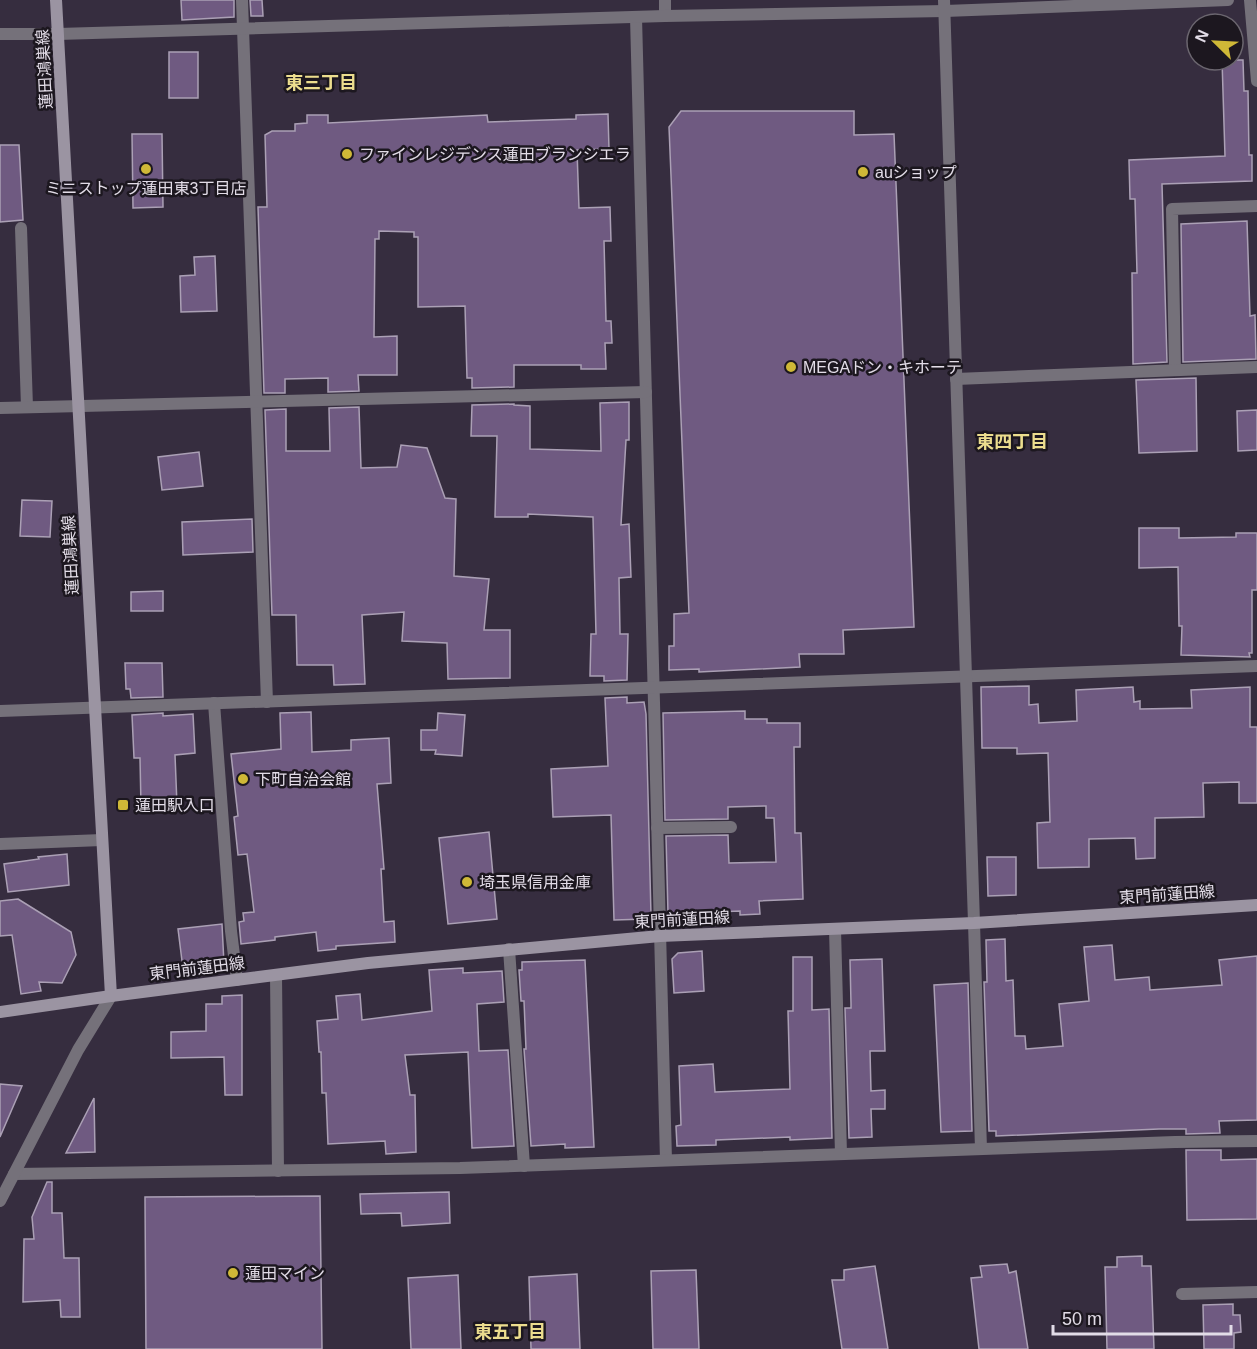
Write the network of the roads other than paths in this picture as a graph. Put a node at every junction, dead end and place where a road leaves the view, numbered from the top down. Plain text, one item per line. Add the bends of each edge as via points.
1 (56, 0) edge
2 (242, 0) edge
3 (665, 0) edge
4 (1228, 0) edge
5 (1250, 0) edge
6 (945, 6) edge
7 (665, 16) junction
8 (636, 17) junction
9 (243, 29) junction
10 (0, 34) edge
11 (58, 34) junction
12 (1257, 81) edge
13 (1257, 206) edge
14 (21, 228) dead end
15 (1257, 367) edge
16 (1175, 370) junction
17 (956, 380) junction
18 (646, 392) junction
19 (257, 401) junction
20 (78, 406) junction
21 (27, 407) junction
22 (0, 408) edge
23 (1257, 666) edge
24 (966, 677) junction
25 (654, 689) junction
26 (267, 702) junction
27 (214, 703) junction
28 (95, 707) junction
29 (0, 711) edge
30 (731, 827) dead end
31 (657, 828) junction
32 (102, 840) junction
33 (0, 844) edge
34 (1257, 905) edge
35 (974, 923) junction
36 (836, 928) junction
37 (660, 936) junction
38 (509, 949) junction
39 (276, 975) junction
40 (237, 980) junction
41 (111, 996) junction
42 (0, 1012) edge
43 (1257, 1141) edge
44 (981, 1149) junction
45 (841, 1154) junction
46 (666, 1160) junction
47 (524, 1166) junction
48 (278, 1171) junction
49 (14, 1174) junction
50 (0, 1200) edge
51 (1257, 1292) edge
52 (1182, 1294) dead end

1 - 11 main road, 蓮田鴻巣線
2 - 9 street
3 - 7 street
4 - 6 street
5 - 12 street
6 - 7 street
6 - 17 street
7 - 8 street
8 - 9 street
8 - 18 street
9 - 11 street
9 - 19 street
10 - 11 street
11 - 20 main road, 蓮田鴻巣線
13 - 16 street via 1172,209
14 - 21 street
15 - 16 street
16 - 17 street
17 - 24 street
18 - 19 street
18 - 25 street
19 - 20 street
19 - 26 street
20 - 21 street
20 - 28 main road, 蓮田鴻巣線
21 - 22 street
23 - 24 street
24 - 25 street
24 - 35 street
25 - 26 street
25 - 31 street
26 - 27 street
27 - 28 street
27 - 40 street
28 - 29 street
28 - 32 main road, 蓮田鴻巣線
30 - 31 street
31 - 37 street
32 - 33 street
32 - 41 main road, 蓮田鴻巣線
34 - 35 main road, 東門前蓮田線
35 - 36 main road, 東門前蓮田線
35 - 44 street
36 - 37 main road, 東門前蓮田線
36 - 45 street
37 - 38 main road, 東門前蓮田線
37 - 46 street
38 - 39 main road, 東門前蓮田線
38 - 47 street
39 - 40 main road, 東門前蓮田線
39 - 48 street
40 - 41 main road, 東門前蓮田線
41 - 42 main road
41 - 49 street via 92,1024
43 - 44 street
44 - 45 street
45 - 46 street
46 - 47 street
47 - 48 street
48 - 49 street
49 - 50 street
51 - 52 street

